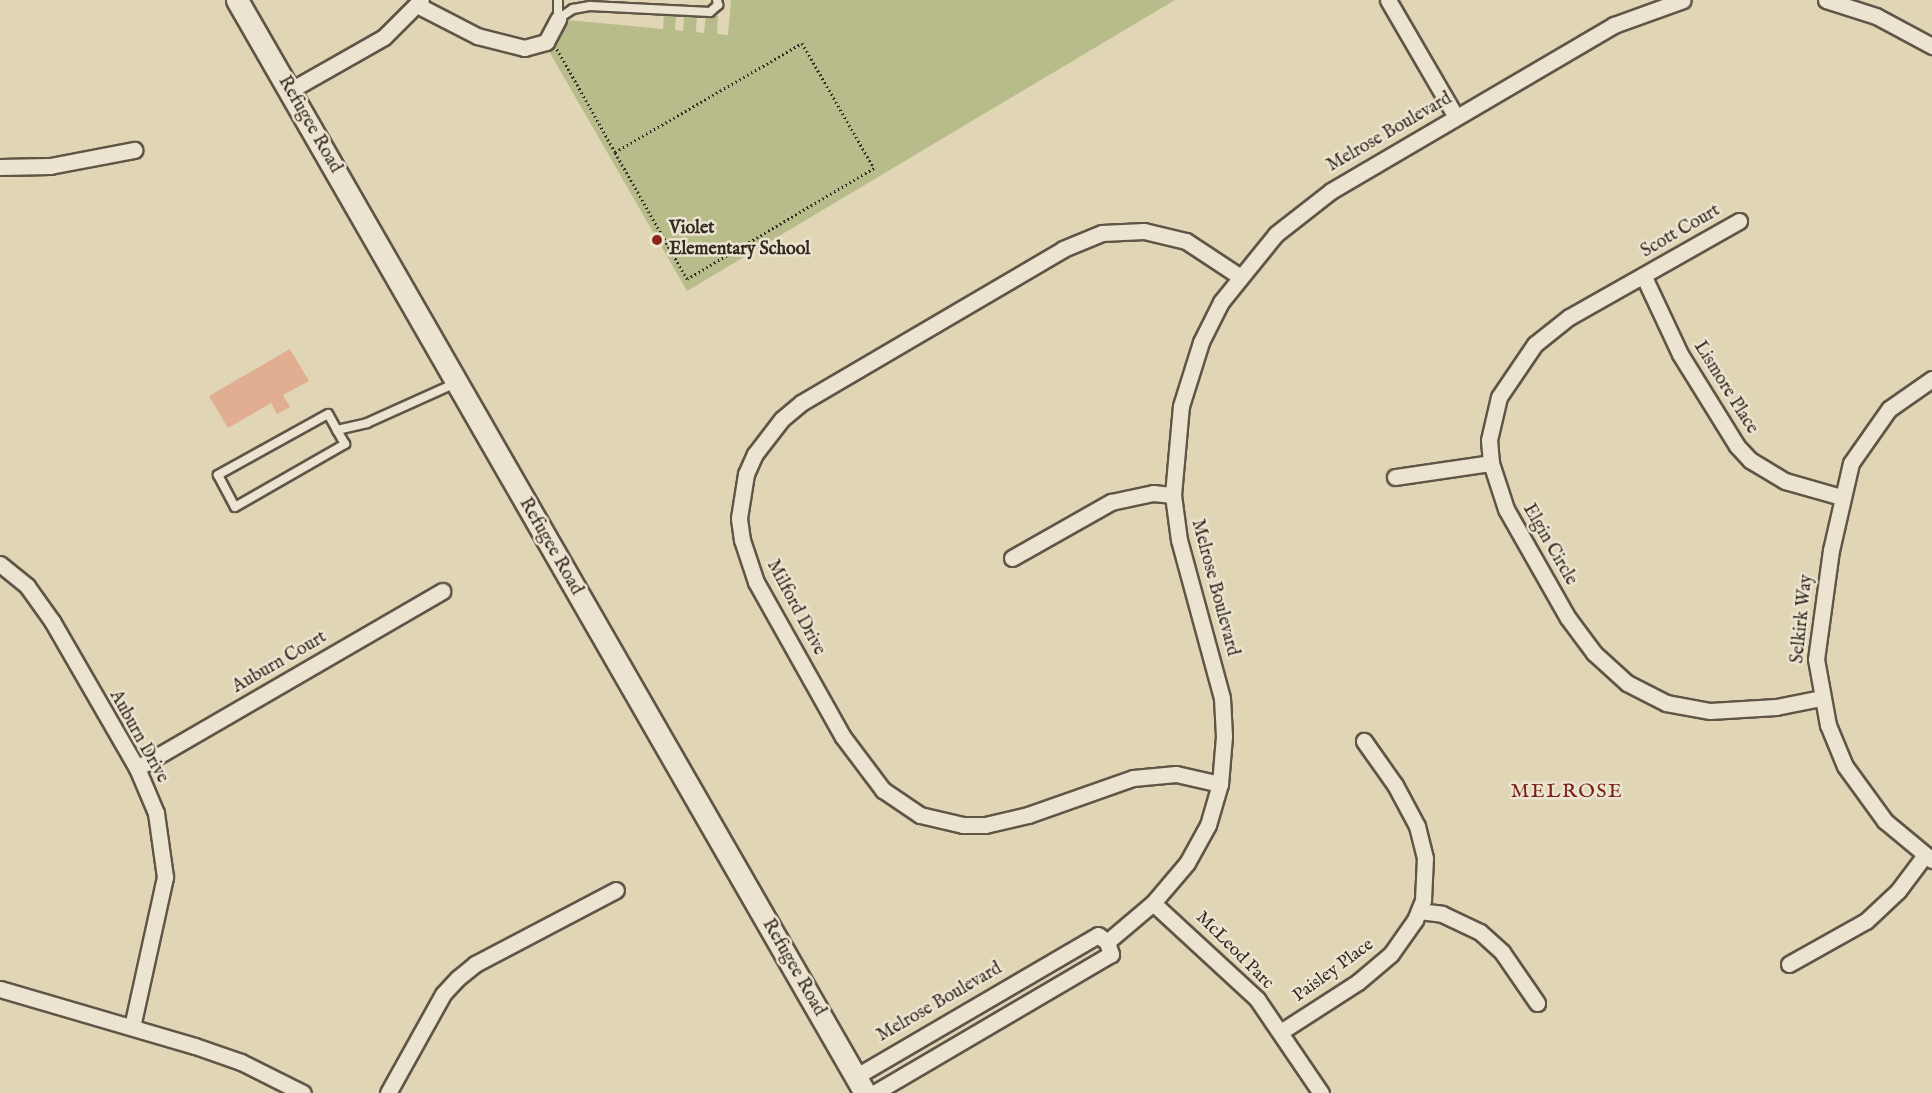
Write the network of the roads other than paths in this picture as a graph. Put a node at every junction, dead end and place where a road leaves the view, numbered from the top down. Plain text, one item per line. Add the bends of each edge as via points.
1 (237, 0) edge
2 (558, 0) edge
3 (717, 0) edge
4 (1388, 0) edge
5 (1683, 0) edge
6 (1826, 0) edge
7 (419, 2) edge
8 (597, 3) edge
9 (558, 19) junction
10 (1932, 46) edge
11 (289, 91) junction
12 (1456, 117) junction
13 (134, 150) dead end
14 (0, 167) edge
15 (1739, 221) dead end
16 (1239, 276) junction
17 (1644, 277) junction
18 (1932, 379) edge
19 (458, 383) junction
20 (337, 430) junction
21 (1491, 463) junction
22 (1395, 477) dead end
23 (1173, 495) junction
24 (1841, 497) junction
25 (1012, 558) dead end
26 (0, 564) edge
27 (442, 591) dead end
28 (1821, 698) junction
29 (1365, 741) dead end
30 (137, 768) junction
31 (1220, 784) junction
32 (1928, 858) edge
33 (616, 890) dead end
34 (1153, 903) junction
35 (1419, 911) junction
36 (1107, 942) junction
37 (1789, 964) dead end
38 (0, 988) edge
39 (1537, 1003) dead end
40 (132, 1027) junction
41 (1282, 1031) junction
42 (861, 1088) edge
43 (303, 1093) edge
44 (388, 1093) edge
45 (1321, 1093) edge

1 - 11 main road, Refugee Road
2 - 9 lane
3 - 8 lane via 718,5 710,12
4 - 12 street
5 - 12 street, Melrose Boulevard via 1614,25
6 - 10 street via 1876,16
7 - 9 street via 477,36 524,48 546,42
7 - 11 street via 384,37
8 - 9 lane via 573,9
11 - 19 main road, Refugee Road
12 - 16 street, Melrose Boulevard via 1312,203 1275,234
13 - 14 street via 50,166
15 - 17 street, Scott Court
16 - 23 street, Melrose Boulevard via 1210,322 1189,374 1174,450
16 - 31 street, Milford Drive via 1186,241 1144,231 1102,234 1063,249 816,392 788,414 755,454 746,474 739,518 756,582 843,737 883,790 920,815 963,825 985,825 1028,815 1133,778 1176,774
17 - 21 street, Elgin Circle via 1569,317 1521,360 1499,397 1492,418
17 - 24 street, Lismore Place via 1680,354 1737,446 1750,460 1785,480
18 - 24 street, Selkirk Way via 1906,394 1874,425 1851,463
19 - 20 lane via 367,423
19 - 42 main road, Refugee Road
20 - 20 lane via 345,444 235,507 218,475 328,414
21 - 22 street
21 - 28 street, Elgin Circle via 1506,509 1568,618 1594,653 1627,683 1666,703 1710,711 1776,707
23 - 25 street via 1142,494 1111,502
23 - 31 street, Melrose Boulevard via 1179,540 1222,698
24 - 28 street, Selkirk Way via 1819,616 1816,659
26 - 30 street, Auburn Drive via 41,603
27 - 30 street, Auburn Court
28 - 32 street, Selkirk Way via 1836,746 1857,786 1885,821
29 - 35 street, Paisley Place via 1405,801 1421,838 1426,877
30 - 40 street, Auburn Drive via 156,813 165,877
31 - 34 street, Melrose Boulevard via 1199,844
32 - 37 street via 1866,921
33 - 44 street via 476,964 458,978 443,994
34 - 36 street, Melrose Boulevard
34 - 41 street, McLeod Parc via 1257,999
35 - 39 street via 1442,914 1480,932 1502,952
35 - 41 street, Paisley Place via 1404,939 1374,969
36 - 42 street, Melrose Boulevard via 1098,935
36 - 42 street, Melrose Boulevard via 1111,954
38 - 40 street
40 - 43 street via 242,1062
41 - 45 street, McLeod Parc

